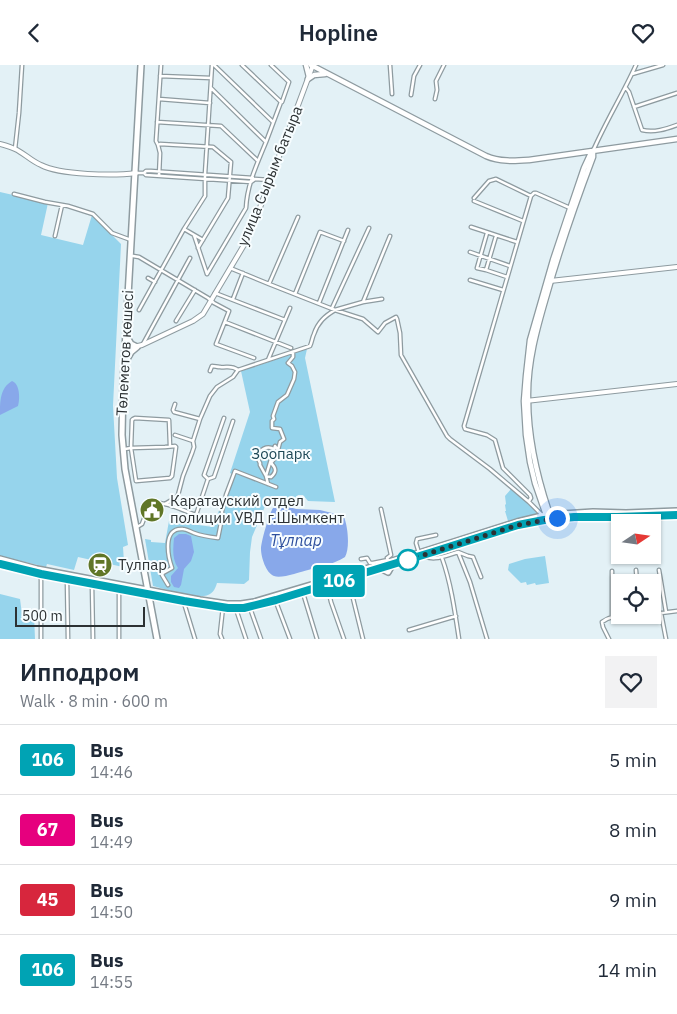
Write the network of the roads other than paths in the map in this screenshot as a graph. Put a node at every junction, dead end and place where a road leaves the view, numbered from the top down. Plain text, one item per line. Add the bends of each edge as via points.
1 (22, 65) edge
2 (142, 65) edge
3 (161, 65) edge
4 (213, 65) edge
5 (242, 65) edge
6 (271, 65) edge
7 (306, 65) edge
8 (312, 65) edge
9 (319, 65) edge
10 (390, 65) edge
11 (420, 65) edge
12 (444, 65) edge
13 (636, 65) edge
14 (663, 65) edge
15 (326, 73) junction
16 (632, 74) junction
17 (160, 75) junction
18 (211, 78) junction
19 (308, 78) junction
20 (626, 88) junction
21 (211, 89) junction
22 (677, 93) edge
23 (392, 94) dead end
24 (411, 95) dead end
25 (158, 99) junction
26 (435, 99) dead end
27 (210, 103) junction
28 (281, 103) junction
29 (634, 107) junction
30 (157, 122) junction
31 (273, 122) junction
32 (208, 125) junction
33 (677, 125) edge
34 (677, 139) edge
35 (266, 142) junction
36 (0, 143) edge
37 (158, 145) junction
38 (208, 146) junction
39 (15, 149) junction
40 (593, 151) junction
41 (258, 161) junction
42 (160, 171) junction
43 (136, 173) junction
44 (144, 173) junction
45 (206, 174) junction
46 (230, 175) junction
47 (159, 176) junction
48 (254, 178) junction
49 (206, 179) junction
50 (230, 180) junction
51 (270, 180) junction
52 (251, 181) junction
53 (14, 194) dead end
54 (531, 196) junction
55 (62, 205) junction
56 (134, 207) junction
57 (570, 208) junction
58 (298, 217) dead end
59 (523, 221) junction
60 (470, 227) dead end
61 (369, 228) dead end
62 (184, 229) junction
63 (348, 230) dead end
64 (487, 233) junction
65 (194, 235) junction
66 (55, 236) dead end
67 (390, 236) dead end
68 (496, 236) junction
69 (131, 240) junction
70 (203, 240) junction
71 (344, 241) junction
72 (517, 242) junction
73 (198, 248) junction
74 (470, 252) dead end
75 (132, 256) junction
76 (481, 256) junction
77 (190, 258) dead end
78 (489, 259) junction
79 (510, 265) junction
80 (230, 267) junction
81 (677, 267) edge
82 (162, 270) junction
83 (486, 270) junction
84 (243, 273) junction
85 (148, 277) dead end
86 (507, 277) junction
87 (178, 280) junction
88 (470, 280) dead end
89 (549, 281) junction
90 (155, 282) junction
91 (269, 284) junction
92 (195, 290) junction
93 (503, 290) junction
94 (215, 293) junction
95 (295, 294) junction
96 (233, 299) junction
97 (382, 299) dead end
98 (211, 300) junction
99 (362, 302) junction
100 (319, 303) junction
101 (290, 308) dead end
102 (334, 309) junction
103 (139, 310) dead end
104 (285, 320) junction
105 (176, 321) dead end
106 (225, 322) junction
107 (128, 339) junction
108 (276, 342) junction
109 (139, 346) junction
110 (291, 348) dead end
111 (126, 349) junction
112 (293, 352) junction
113 (254, 358) dead end
114 (127, 359) junction
115 (268, 360) junction
116 (238, 370) junction
117 (210, 371) dead end
118 (677, 385) edge
119 (526, 401) junction
120 (175, 404) dead end
121 (224, 418) dead end
122 (200, 419) junction
123 (233, 421) dead end
124 (175, 435) dead end
125 (193, 441) junction
126 (170, 447) junction
127 (128, 448) junction
128 (276, 450) junction
129 (266, 476) junction
130 (208, 479) junction
131 (133, 482) junction
132 (268, 483) junction
133 (276, 487) dead end
134 (529, 502) junction
135 (165, 504) junction
136 (382, 509) dead end
137 (677, 513) edge
138 (615, 514) edge
139 (652, 514) edge
140 (546, 515) junction
141 (611, 516) edge
142 (137, 527) junction
143 (436, 535) dead end
144 (458, 552) junction
145 (420, 554) junction
146 (442, 557) junction
147 (0, 559) edge
148 (362, 559) dead end
149 (389, 562) junction
150 (0, 564) edge
151 (375, 567) junction
152 (636, 570) dead end
153 (659, 570) dead end
154 (41, 574) junction
155 (636, 574) edge
156 (348, 576) junction
157 (481, 577) dead end
158 (67, 579) junction
159 (92, 584) junction
160 (104, 584) junction
161 (327, 584) junction
162 (168, 585) dead end
163 (118, 589) junction
164 (149, 592) junction
165 (302, 592) junction
166 (138, 593) junction
167 (162, 597) junction
168 (276, 600) junction
169 (184, 601) junction
170 (151, 604) junction
171 (223, 607) junction
172 (250, 607) junction
173 (236, 608) junction
174 (677, 611) edge
175 (666, 612) junction
176 (661, 613) joint
177 (456, 616) junction
178 (611, 617) edge
179 (409, 630) dead end
180 (41, 639) edge
181 (68, 639) edge
182 (93, 639) edge
183 (120, 639) edge
184 (159, 639) edge
185 (195, 639) edge
186 (222, 639) edge
187 (246, 639) edge
188 (261, 639) edge
189 (290, 639) edge
190 (317, 639) edge
191 (344, 639) edge
192 (363, 639) edge
193 (460, 639) edge
194 (487, 639) edge
195 (609, 639) edge
196 (666, 639) edge

1 - 39 street
2 - 43 main road, Төлеметов көшесі
3 - 17 street
4 - 18 street
4 - 31 street
5 - 28 street
6 - 28 street via 289,83
7 - 19 main road
8 - 15 main road
8 - 19 street, улица Сырым батыра
9 - 15 main road
10 - 23 street
11 - 24 street via 414,76
12 - 26 street via 436,81
13 - 16 street
14 - 16 street
15 - 19 main road
15 - 40 main road via 492,159 514,161
16 - 20 street
17 - 18 street
17 - 25 street
18 - 21 street
19 - 51 street, улица Сырым батыра
20 - 29 street
20 - 40 street
21 - 27 street
21 - 35 street
22 - 29 street
25 - 27 street
25 - 30 street
27 - 32 street
28 - 31 street
29 - 33 street via 642,130 661,130
30 - 32 street
30 - 37 street
31 - 35 street
32 - 38 street
32 - 41 street via 222,126
34 - 40 main road
35 - 41 street
36 - 39 street
37 - 38 street
37 - 42 street
38 - 45 street
38 - 46 street via 231,162
39 - 43 street via 54,170 114,175
40 - 57 main road
40 - 89 main road
41 - 48 street
42 - 44 street
42 - 45 street
42 - 47 street
43 - 44 street
43 - 56 main road, Төлеметов көшесі
44 - 47 street
45 - 46 street
45 - 49 street
46 - 48 street
46 - 50 street
47 - 49 street
48 - 51 street
48 - 52 street
49 - 50 street
49 - 62 street via 205,197
50 - 52 street
50 - 70 street via 228,197
51 - 80 street, улица Сырым батыра via 244,245
52 - 73 street via 246,208 207,274
53 - 55 street
54 - 57 street via 536,193
54 - 59 street
54 - 59 street via 496,179 489,181 474,200
55 - 66 street
55 - 69 street via 93,214 112,233
56 - 69 main road, Төлеметов көшесі
56 - 75 main road, Төлеметов көшесі
57 - 89 main road
58 - 91 street
59 - 72 street
60 - 64 street
61 - 102 street
62 - 65 street
62 - 82 street
63 - 71 street
64 - 68 street
64 - 76 street
65 - 70 street
65 - 73 street
67 - 99 street
68 - 72 street
68 - 78 street
69 - 111 main road, Төлеметов көшесі
70 - 73 street
71 - 95 street via 320,232
71 - 100 street
72 - 79 street
74 - 76 street
75 - 82 street
75 - 107 main road, Төлеметов көшесі
76 - 78 street
76 - 83 street via 477,268
77 - 87 street
78 - 79 street
78 - 83 street
79 - 86 street
80 - 84 street
80 - 94 street, улица Сырым батыра
81 - 89 street
82 - 87 street
82 - 90 street
83 - 86 street
84 - 91 street
84 - 96 street
85 - 90 street
86 - 93 street
87 - 92 street
87 - 109 street
88 - 93 street
89 - 119 main road via 530,362
90 - 103 street
91 - 95 street
92 - 98 street
92 - 105 street
93 - 134 street via 464,426 495,440 503,468 530,495
94 - 96 street
94 - 98 street, улица Сырым батыра
95 - 100 street
96 - 104 street
97 - 99 street
98 - 106 street via 230,311
98 - 109 street, улица Сырым батыра via 196,320
99 - 102 street
100 - 102 street
101 - 104 street
102 - 112 street via 317,325 310,346
102 - 134 street via 363,319 378,332 396,317 401,355 447,436
104 - 108 street
106 - 108 street
106 - 113 street via 216,344
107 - 109 main road via 131,345
107 - 111 main road, Төлеметов көшесі
108 - 110 street
108 - 115 street
109 - 111 street, улица Сырым батыра
109 - 114 main road via 130,352
111 - 114 main road, Төлеметов көшесі
111 - 164 main road, Төлеметов көшесі via 123,453
112 - 115 street
112 - 128 street via 294,357 288,363 295,372 294,379 287,395 278,402 272,421 272,428 280,429 284,439
114 - 127 main road, Төлеметов көшесі via 124,415
115 - 116 street
116 - 117 street via 230,366 212,366
116 - 122 street via 210,396
118 - 119 street
119 - 140 main road via 531,444
120 - 122 street via 174,412
121 - 130 street via 204,475
122 - 125 street
123 - 130 street via 214,477
124 - 125 street
125 - 135 street via 194,447 178,495
126 - 127 street
126 - 127 street via 169,420 135,418
126 - 131 street via 176,447 170,478
127 - 131 main road, Төлеметов көшесі
128 - 129 street
128 - 129 street via 271,463 276,470 271,477
128 - 129 street via 266,447 258,453
129 - 132 street
130 - 135 street via 196,515
131 - 142 main road, Төлеметов көшесі
132 - 133 street
132 - 162 street via 235,471 226,495 218,538 183,529 170,535 168,550 172,568 162,575
134 - 140 street
135 - 142 street via 150,503 142,524
136 - 149 street via 391,555
137 - 139 main road
138 - 140 main road
140 - 145 main road via 517,521
141 - 145 main road via 518,525
142 - 164 main road, Төлеметов көшесі
143 - 145 street via 417,539
144 - 146 street
144 - 157 street via 473,557
144 - 194 street
145 - 146 street via 429,559
145 - 149 main road
146 - 177 street
147 - 160 main road
148 - 151 street via 367,558
149 - 151 main road
149 - 151 main road via 388,572
150 - 154 main road
151 - 156 main road
152 - 155 street
153 - 175 street
154 - 158 main road
154 - 180 street
156 - 161 main road
156 - 164 main road via 242,604
156 - 192 street
158 - 159 main road
158 - 181 street
159 - 160 main road
159 - 182 street
160 - 163 main road
160 - 164 main road
161 - 165 main road
161 - 191 street
163 - 166 main road
163 - 183 street
164 - 166 main road
164 - 167 main road
164 - 170 main road, Төлеметов көшесі
165 - 168 main road
165 - 190 street
166 - 170 main road
167 - 169 main road
167 - 170 main road
168 - 172 main road
168 - 189 street
169 - 171 main road
169 - 185 street
170 - 184 main road, Төлеметов көшесі
171 - 173 main road
171 - 186 street
172 - 173 main road
172 - 188 street
173 - 187 street
174 - 175 street
175 - 176 street
176 - 196 street
177 - 179 street
177 - 193 street
178 - 195 street via 602,622

